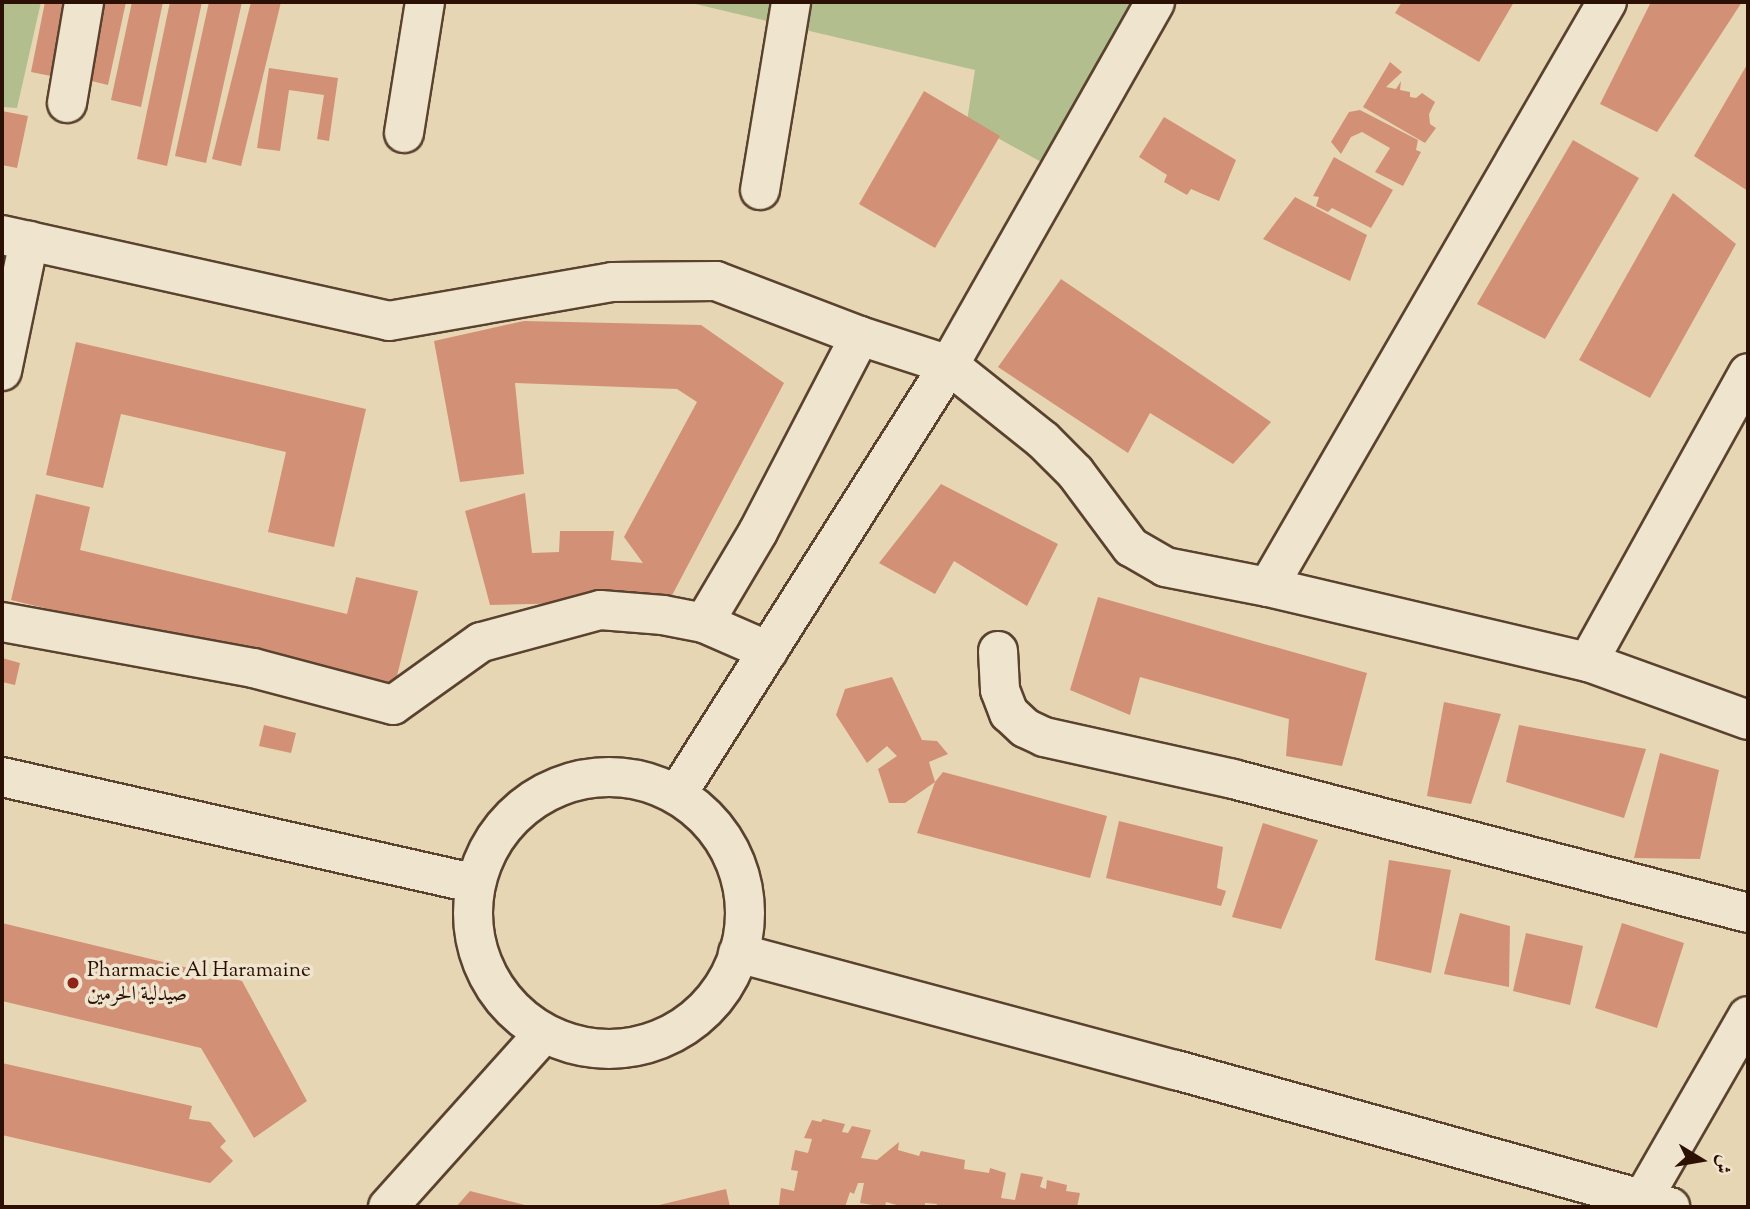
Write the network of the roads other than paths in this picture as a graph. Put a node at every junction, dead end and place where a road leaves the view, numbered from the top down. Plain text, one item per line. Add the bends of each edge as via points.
1 (84, 2) edge
2 (425, 2) edge
3 (791, 2) edge
4 (1155, 2) edge
5 (1607, 2) edge
6 (67, 103) dead end
7 (404, 133) dead end
8 (760, 190) dead end
9 (16, 238) edge
10 (860, 336) junction
11 (949, 365) junction
12 (2, 371) edge
13 (1748, 373) edge
14 (1268, 587) junction
15 (2, 622) edge
16 (704, 623) junction
17 (768, 650) junction
18 (998, 651) dead end
19 (1588, 662) junction
20 (1748, 720) edge
21 (2, 777) edge
22 (679, 792) junction
23 (475, 884) junction
24 (1748, 913) edge
25 (738, 953) junction
26 (1748, 1016) edge
27 (543, 1034) junction
28 (1651, 1205) edge
29 (388, 1207) edge

1 - 6 street
2 - 7 street
3 - 8 street
4 - 11 street
5 - 14 street
9 - 10 street via 388,321 612,282 716,281
9 - 12 street
10 - 11 street
10 - 16 street via 758,532
11 - 14 street via 1051,448 1075,472 1131,547 1165,567
11 - 17 street
13 - 19 street
14 - 19 street
15 - 16 street via 253,668 393,705 481,642 600,610
16 - 17 street
17 - 22 street
18 - 24 street via 1000,690 1009,713 1044,737 1258,786
19 - 20 street
21 - 23 street
22 - 23 street via 616,775 568,781 525,804 501,830
22 - 25 street via 725,840 741,878 745,919
23 - 27 street via 472,928 484,971 508,1007
25 - 27 street via 714,1000 678,1031 634,1048 599,1049
25 - 28 street
26 - 28 street
27 - 29 street

